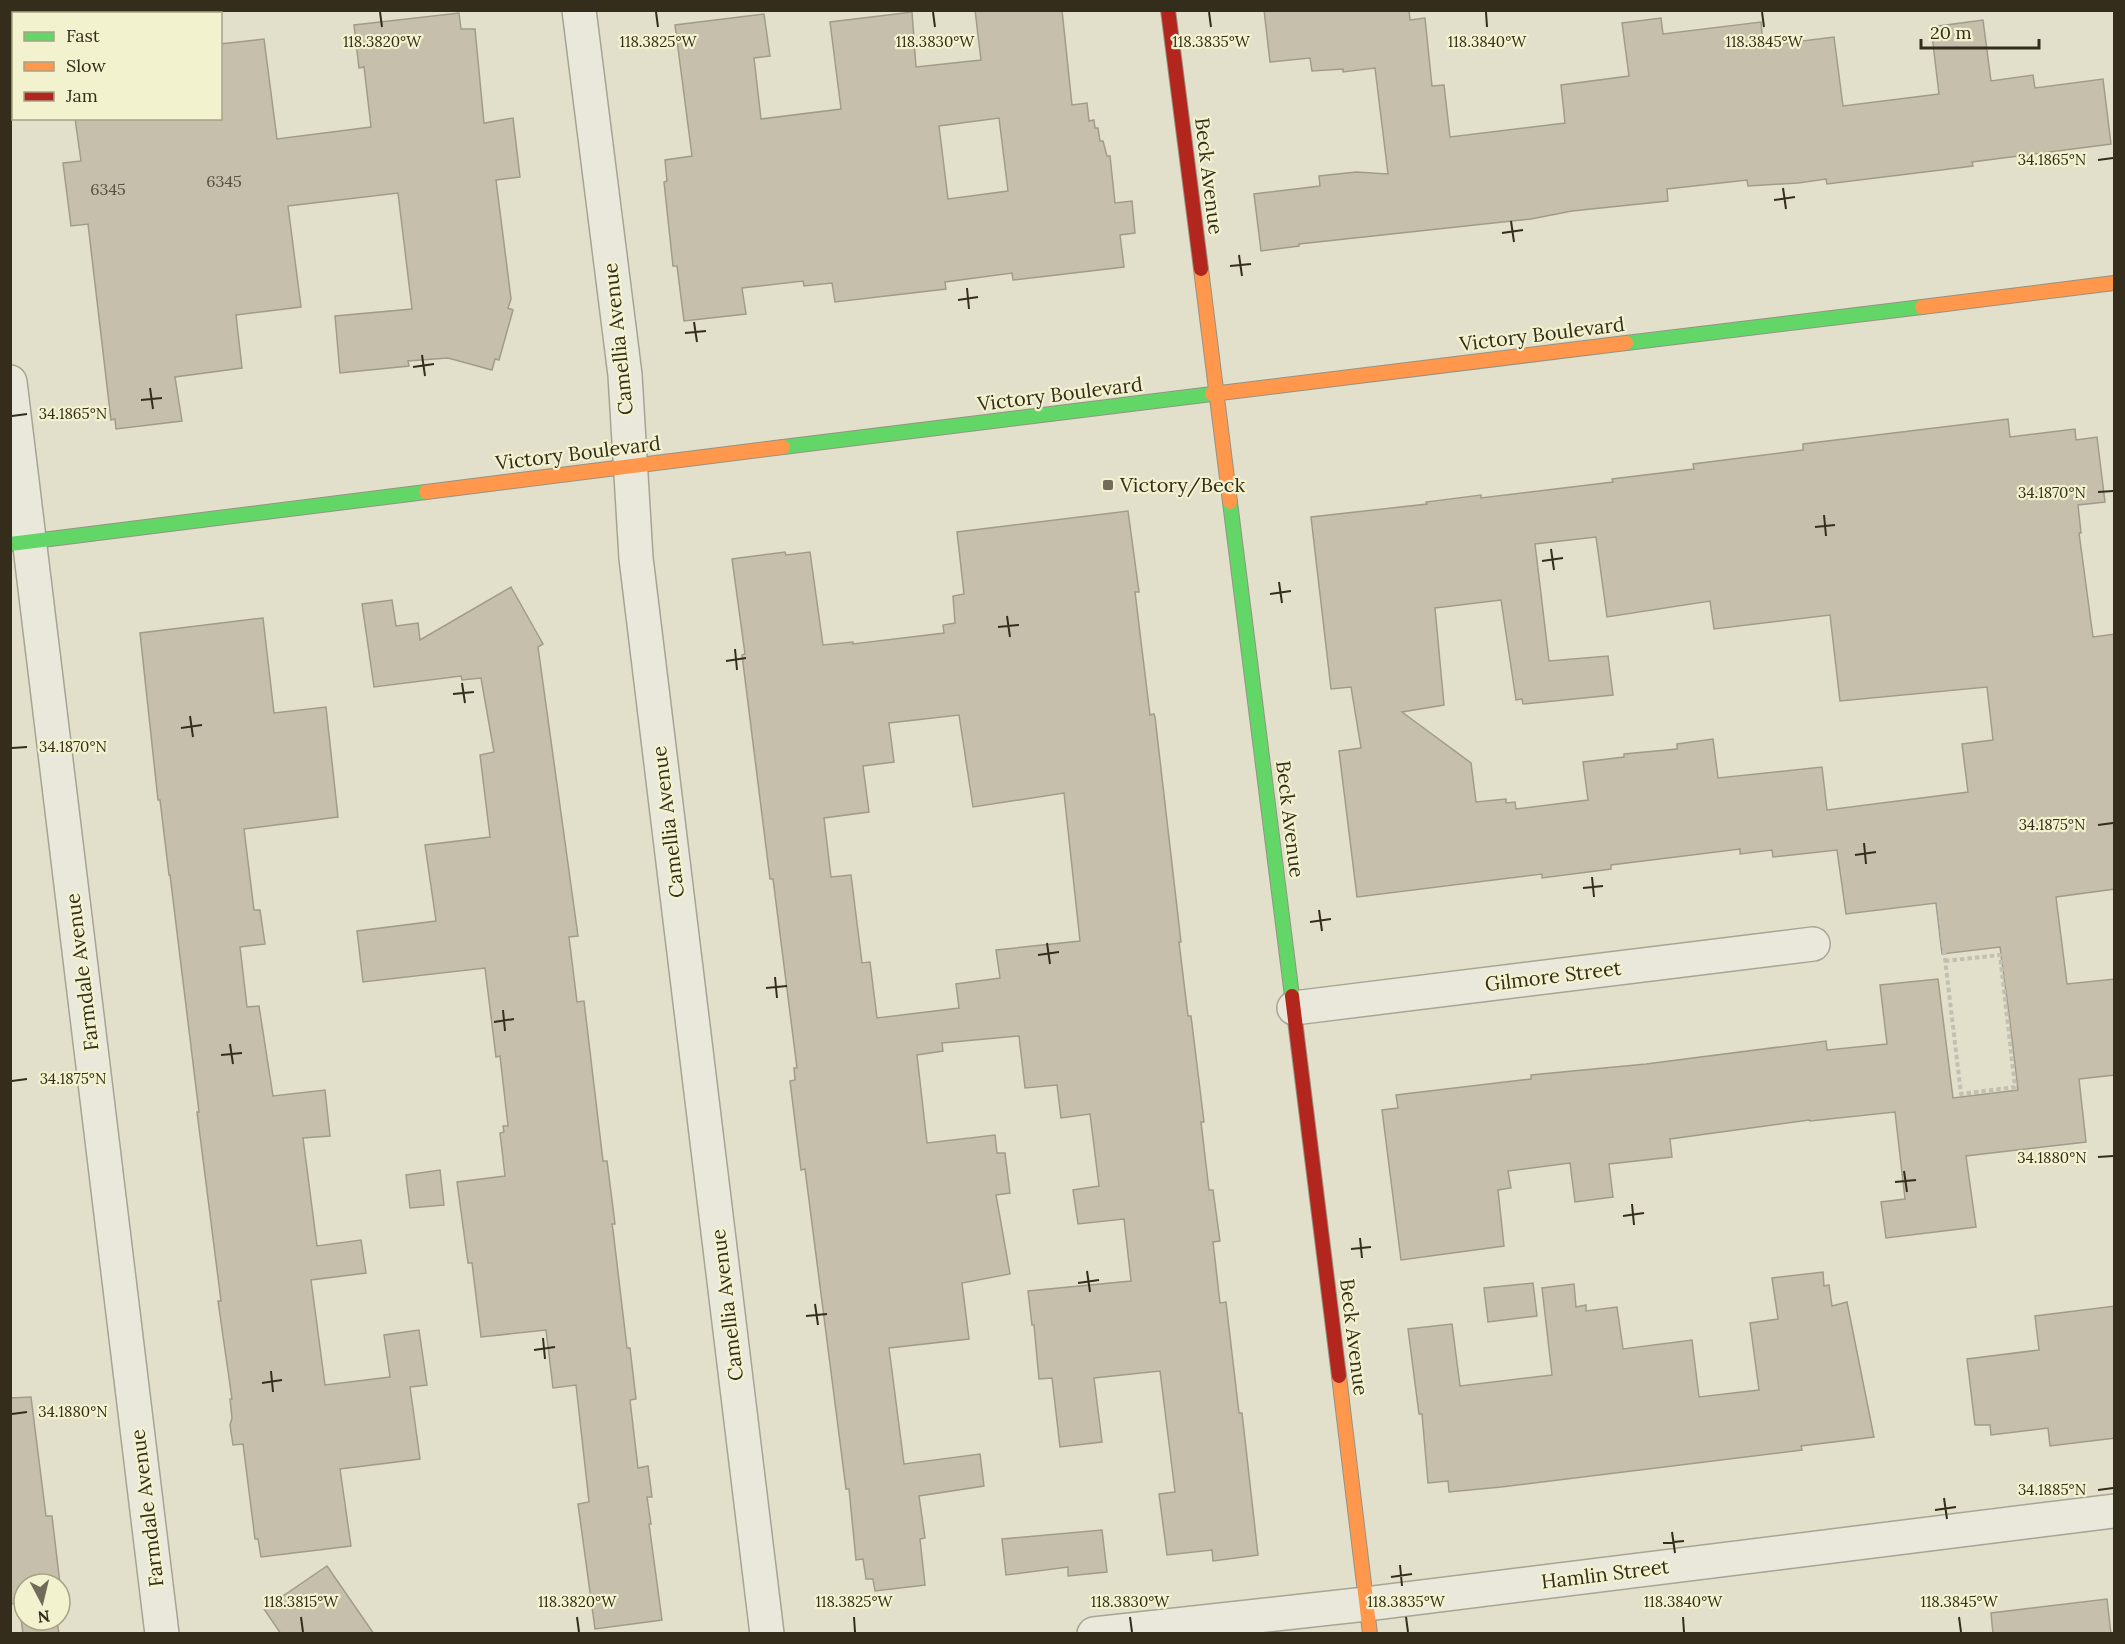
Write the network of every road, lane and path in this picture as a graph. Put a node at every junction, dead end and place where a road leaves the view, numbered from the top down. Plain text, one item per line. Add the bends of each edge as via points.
1 (579, 10) edge
2 (1168, 10) edge
3 (2115, 283) edge
4 (10, 382) edge
5 (1217, 394) junction
6 (630, 466) junction
7 (21, 543) edge
8 (1937, 891) dead end
9 (1813, 944) dead end
10 (1945, 961) junction
11 (1294, 1008) junction
12 (2115, 1511) edge
13 (1368, 1619) edge
14 (162, 1634) edge
15 (767, 1634) edge
16 (1094, 1634) edge

1 - 6 street, Camellia Avenue via 625,375
2 - 5 main road, Beck Avenue
3 - 5 main road, Victory Boulevard
4 - 7 street, Farmdale Avenue
5 - 6 main road, Victory Boulevard
5 - 11 main road, Beck Avenue
6 - 7 main road, Victory Boulevard
6 - 15 street, Camellia Avenue via 636,558
7 - 14 street, Farmdale Avenue
8 - 10 path
9 - 11 street, Gilmore Street
10 - 10 path via 1961,1094 2015,1087 2000,955
11 - 13 main road, Beck Avenue
12 - 13 street, Hamlin Street
13 - 16 street, Hamlin Street

